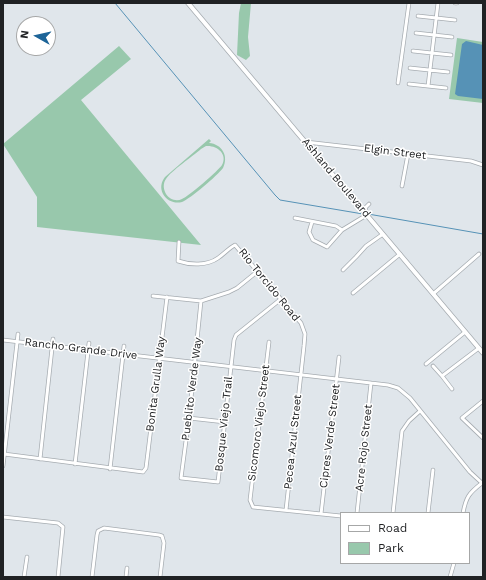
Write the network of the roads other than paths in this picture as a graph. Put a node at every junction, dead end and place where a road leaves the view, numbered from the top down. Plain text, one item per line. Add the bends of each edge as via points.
1 (188, 3) edge
2 (409, 3) edge
3 (438, 3) edge
4 (418, 16) dead end
5 (436, 18) junction
6 (455, 20) dead end
7 (416, 33) dead end
8 (434, 35) junction
9 (452, 37) dead end
10 (413, 51) dead end
11 (432, 53) junction
12 (451, 55) dead end
13 (410, 68) dead end
14 (430, 70) junction
15 (448, 72) dead end
16 (398, 83) dead end
17 (409, 84) dead end
18 (428, 86) junction
19 (446, 88) dead end
20 (306, 142) junction
21 (408, 154) junction
22 (483, 164) edge
23 (402, 186) dead end
24 (368, 204) dead end
25 (367, 214) junction
26 (295, 218) dead end
27 (312, 222) junction
28 (342, 230) junction
29 (383, 234) junction
30 (179, 242) dead end
31 (400, 254) junction
32 (479, 254) dead end
33 (343, 270) dead end
34 (258, 271) junction
35 (353, 293) dead end
36 (433, 294) junction
37 (153, 296) dead end
38 (167, 298) junction
39 (281, 299) junction
40 (202, 301) junction
41 (465, 332) junction
42 (18, 334) dead end
43 (53, 339) dead end
44 (3, 340) edge
45 (17, 342) junction
46 (269, 342) dead end
47 (89, 343) dead end
48 (53, 346) junction
49 (124, 346) dead end
50 (479, 348) junction
51 (88, 350) junction
52 (483, 353) edge
53 (124, 354) junction
54 (339, 357) dead end
55 (159, 358) junction
56 (196, 362) junction
57 (426, 364) dead end
58 (230, 366) junction
59 (433, 366) dead end
60 (266, 370) junction
61 (301, 374) junction
62 (442, 376) junction
63 (336, 379) junction
64 (372, 383) junction
65 (452, 389) dead end
66 (482, 402) edge
67 (420, 411) junction
68 (189, 418) junction
69 (225, 422) junction
70 (483, 438) edge
71 (4, 454) junction
72 (40, 459) junction
73 (75, 464) junction
74 (3, 466) edge
75 (110, 469) junction
76 (433, 470) dead end
77 (218, 482) joint
78 (482, 483) edge
79 (286, 510) junction
80 (357, 512) edge
81 (393, 512) edge
82 (428, 512) edge
83 (463, 512) edge
84 (321, 514) junction
85 (340, 516) edge
86 (3, 517) edge
87 (27, 556) dead end
88 (454, 564) edge
89 (127, 568) dead end
90 (24, 577) edge
91 (58, 577) edge
92 (92, 577) edge
93 (126, 577) edge
94 (160, 577) edge
95 (450, 577) edge

1 - 20 street, Ashland Boulevard
2 - 16 street
3 - 5 street
4 - 5 street
5 - 6 street
5 - 8 street
7 - 8 street
8 - 9 street
8 - 11 street
10 - 11 street
11 - 12 street
11 - 14 street
13 - 14 street
14 - 15 street
14 - 18 street
17 - 18 street
18 - 19 street
20 - 21 street, Elgin Street
20 - 25 street, Ashland Boulevard
21 - 22 street, Elgin Street
21 - 23 street
24 - 25 street via 364,208
25 - 28 street
25 - 29 street, Ashland Boulevard
26 - 27 street
27 - 28 street via 336,226
27 - 28 street via 310,232 313,240 327,247
29 - 31 street, Ashland Boulevard
29 - 33 street via 366,246
30 - 34 street, Rio Torcido Road via 178,260 195,264 209,262 236,245
31 - 35 street
31 - 36 street, Ashland Boulevard
32 - 36 street
34 - 39 street, Rio Torcido Road
34 - 40 street via 237,288
36 - 41 street, Ashland Boulevard
37 - 38 street
38 - 40 street
38 - 55 street, Bonita Grulla Way
39 - 58 street, Bosque Viejo Trail via 236,336 232,344
39 - 61 street, Rio Torcido Road via 301,323 304,334
40 - 56 street, Pueblito Verde Way
41 - 50 street, Ashland Boulevard
41 - 57 street
42 - 45 street
43 - 48 street
44 - 45 street, Rancho Grande Drive
45 - 48 street, Rancho Grande Drive
45 - 71 street
46 - 60 street, Sicomoro Viejo Street
47 - 51 street
48 - 51 street, Rancho Grande Drive
48 - 72 street
49 - 53 street
50 - 52 street, Ashland Boulevard
50 - 62 street
51 - 53 street, Rancho Grande Drive
51 - 73 street
53 - 55 street, Rancho Grande Drive
53 - 75 street
54 - 63 street, Cipres Verde Street
55 - 56 street, Rancho Grande Drive
55 - 75 street, Bonita Grulla Way via 146,468 143,472
56 - 58 street, Rancho Grande Drive
56 - 68 street, Pueblito Verde Way
58 - 60 street, Rancho Grande Drive
58 - 69 street, Bosque Viejo Trail
59 - 62 street
60 - 61 street, Rancho Grande Drive
60 - 79 street, Sicomoro Viejo Street via 250,500 253,506
61 - 63 street, Rancho Grande Drive
61 - 79 street, Pecea Azul Street
62 - 65 street
63 - 64 street, Rancho Grande Drive
63 - 84 street, Cipres Verde Street
64 - 67 street, Rancho Grande Drive via 398,388
64 - 80 street, Acre Rojo Street
66 - 70 street via 462,418
67 - 78 street, Rancho Grande Drive
67 - 81 street via 402,431
68 - 69 street
68 - 77 street, Pueblito Verde Way via 181,478
69 - 77 street, Bosque Viejo Trail
71 - 72 street
71 - 74 street
72 - 73 street
73 - 75 street
76 - 82 street
78 - 83 street via 466,498
79 - 84 street
84 - 85 street
86 - 91 street via 58,523 63,527
87 - 90 street
88 - 95 street
89 - 93 street
92 - 94 street via 96,535 104,528 160,536 164,543

